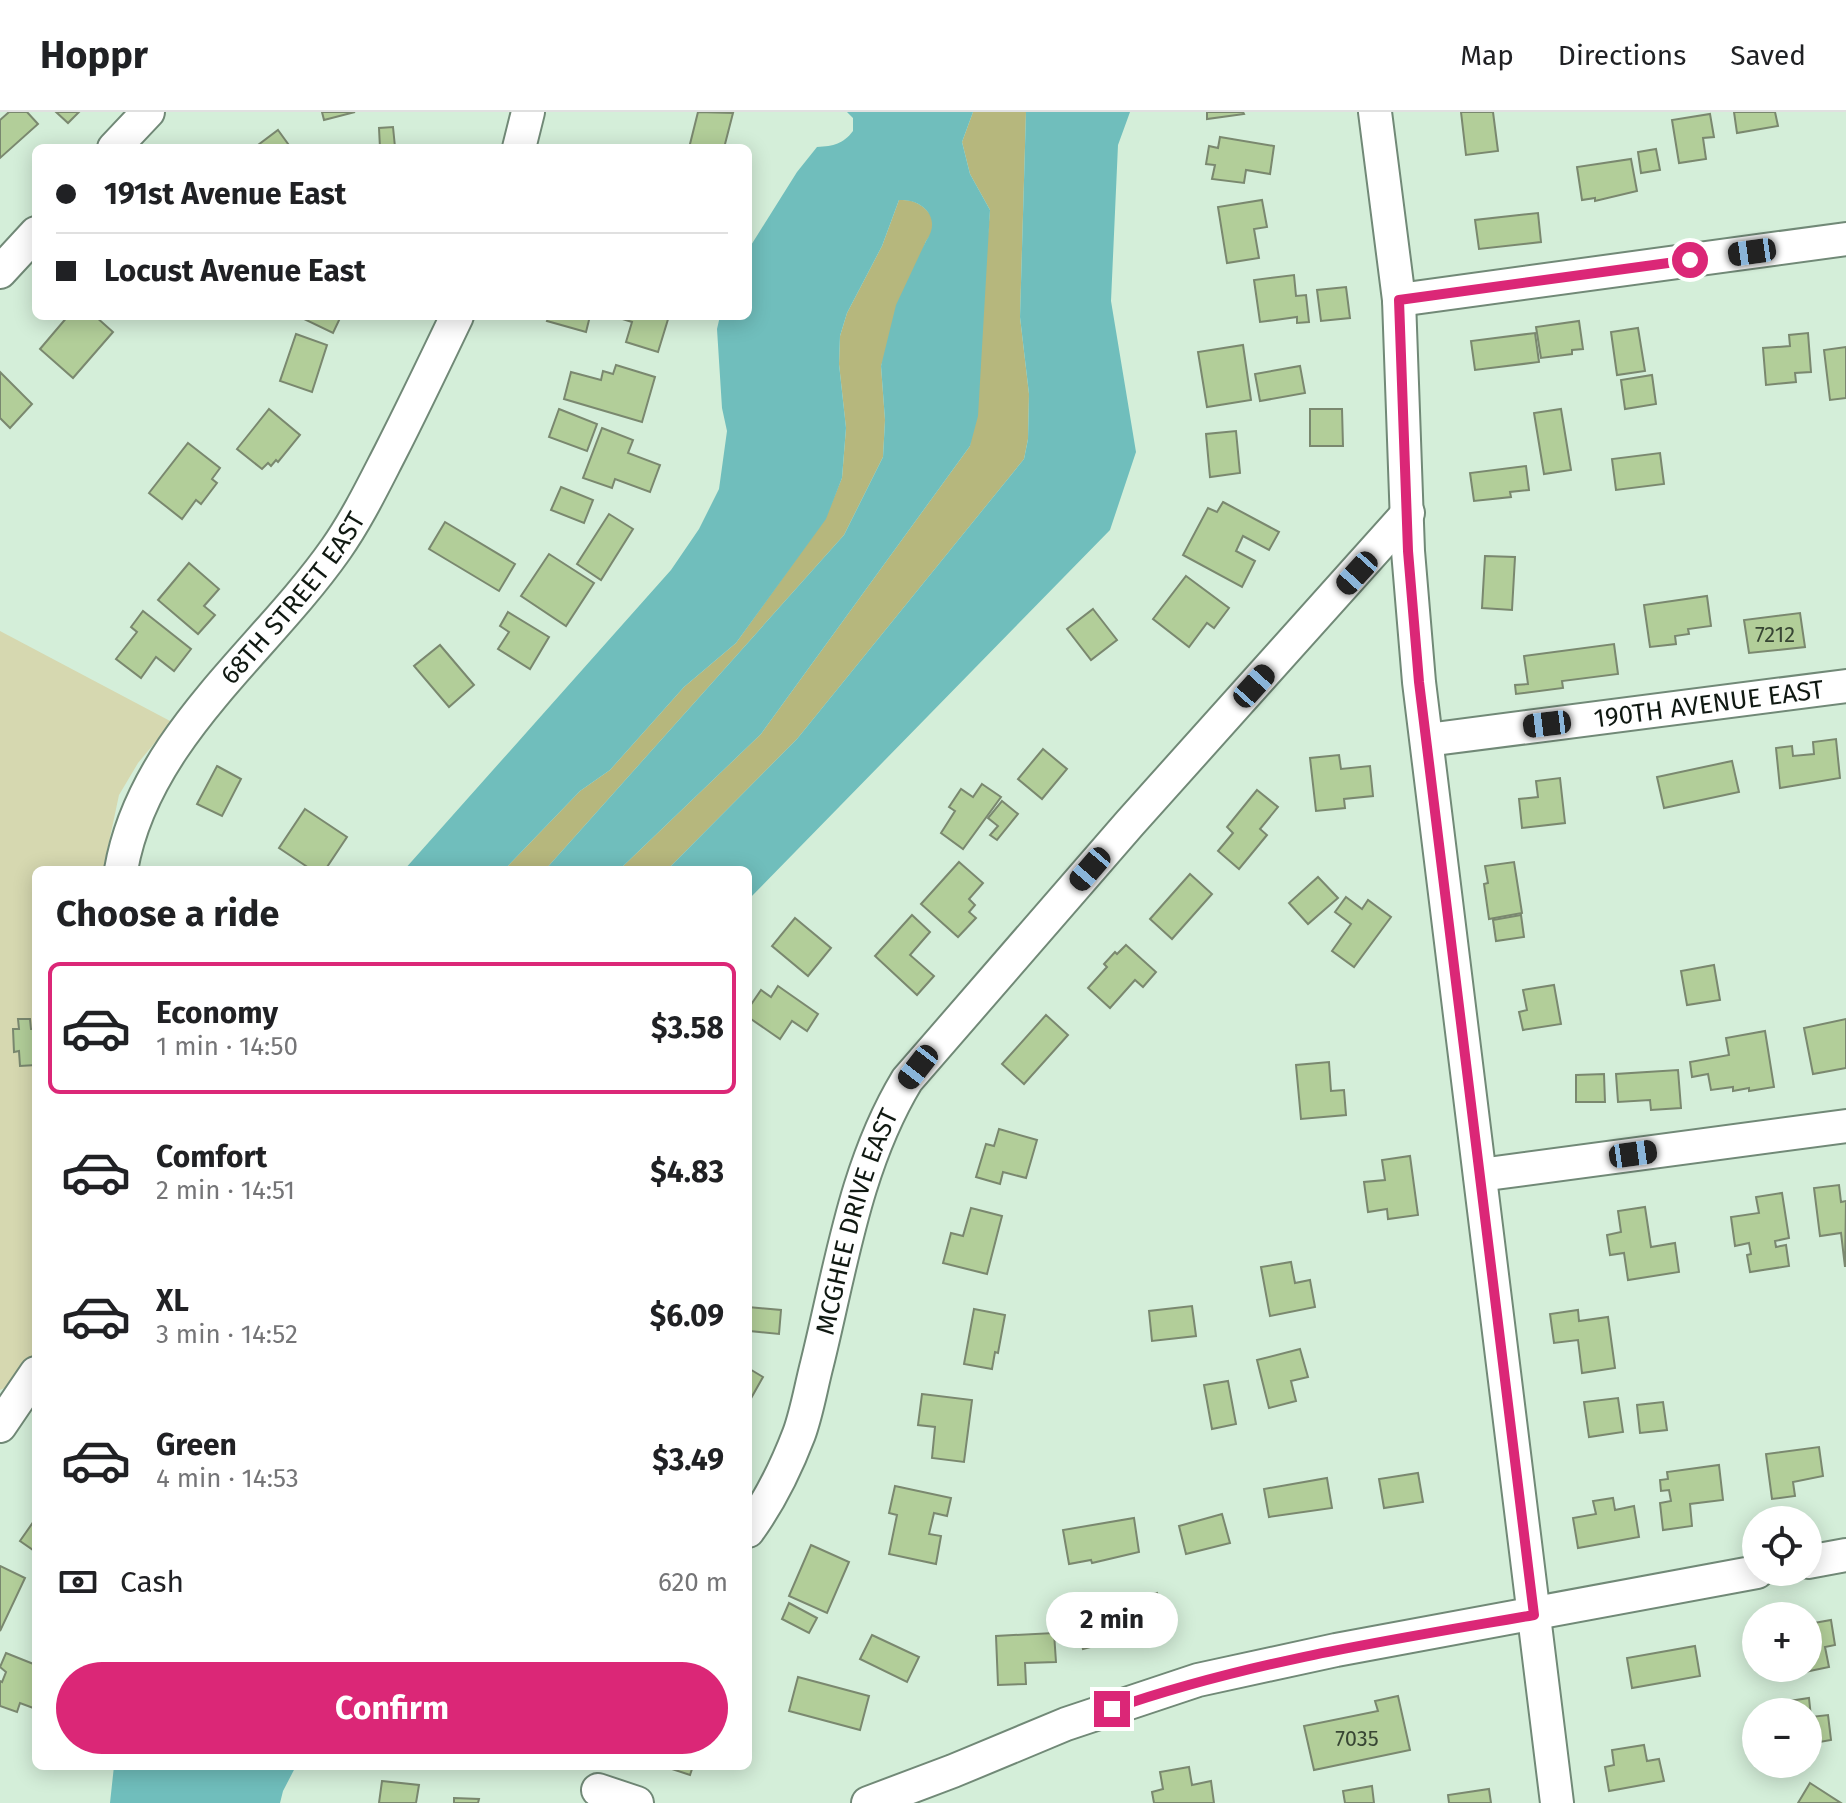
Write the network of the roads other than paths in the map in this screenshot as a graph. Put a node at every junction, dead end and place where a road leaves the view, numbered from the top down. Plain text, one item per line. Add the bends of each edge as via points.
1 (148, 112) edge
2 (528, 112) edge
3 (1375, 112) edge
4 (118, 144) edge
5 (520, 144) edge
6 (32, 237) edge
7 (1846, 239) edge
8 (0, 272) edge
9 (1399, 300) junction
10 (455, 320) edge
11 (1408, 513) junction
12 (1846, 686) edge
13 (1427, 740) junction
14 (122, 866) edge
15 (1846, 1126) edge
16 (1480, 1175) junction
17 (32, 1378) edge
18 (1, 1420) edge
19 (752, 1524) edge
20 (1846, 1555) edge
21 (1822, 1559) edge
22 (1742, 1575) edge
23 (1534, 1615) junction
24 (599, 1786) edge
25 (637, 1803) edge
26 (868, 1803) edge
27 (1557, 1803) edge

1 - 4 street
2 - 5 street
3 - 9 street
6 - 8 street
7 - 9 street
9 - 11 street
10 - 14 street, 68TH STREET EAST via 358,516 156,772
11 - 13 street
11 - 19 street, MCGHEE DRIVE EAST via 907,1080 864,1172 800,1431
12 - 13 street, 190TH AVENUE EAST
13 - 16 street
15 - 16 street
16 - 23 street
17 - 18 street
20 - 21 street
22 - 23 street
23 - 26 street via 1198,1680 1066,1724
23 - 27 street
24 - 25 street

